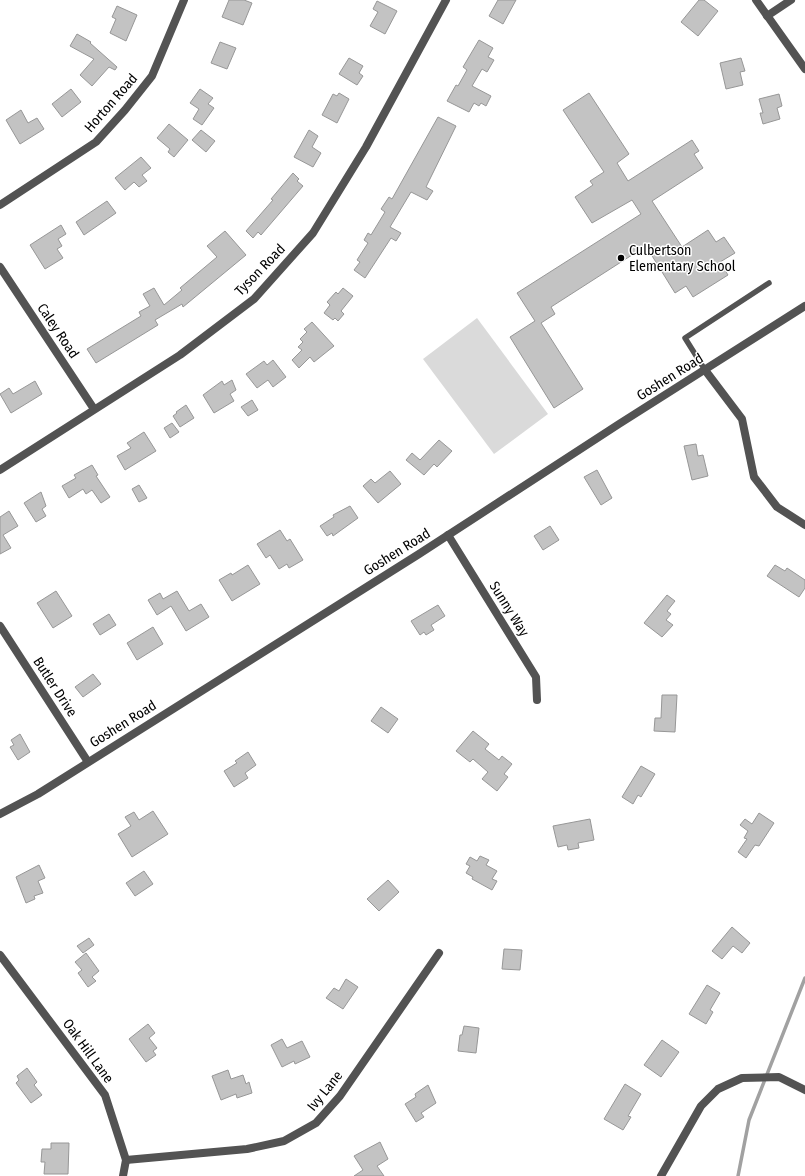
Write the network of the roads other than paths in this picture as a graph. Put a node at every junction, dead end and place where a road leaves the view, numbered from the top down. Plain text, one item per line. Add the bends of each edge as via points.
1 (184, 0) edge
2 (446, 0) edge
3 (756, 0) edge
4 (791, 0) edge
5 (767, 16) junction
6 (805, 69) edge
7 (0, 205) edge
8 (0, 268) edge
9 (769, 283) dead end
10 (805, 306) edge
11 (705, 370) junction
12 (94, 409) junction
13 (0, 470) edge
14 (805, 525) edge
15 (448, 536) junction
16 (0, 626) edge
17 (537, 700) dead end
18 (88, 762) junction
19 (0, 814) edge
20 (438, 953) dead end
21 (0, 955) edge
22 (805, 1090) edge
23 (126, 1160) junction
24 (123, 1176) edge
25 (661, 1176) edge

1 - 7 street, Horton Road via 152,76 125,110 96,142
2 - 12 street, Tyson Road via 366,147 313,233 254,299 180,355
3 - 5 street
4 - 5 street
5 - 6 street
8 - 12 street, Caley Road
9 - 11 lane via 685,338
10 - 11 street, Goshen Road
11 - 14 street via 742,419 754,477 777,508
11 - 15 street, Goshen Road
12 - 13 street, Tyson Road
15 - 17 street, Sunny Way via 536,677
15 - 18 street, Goshen Road
16 - 18 street, Butler Drive
18 - 19 street, Goshen Road via 38,794
20 - 23 street, Ivy Lane via 340,1096 316,1123 284,1141 247,1149
21 - 23 street, Oak Hill Lane via 105,1095
22 - 25 street via 779,1077 742,1078 718,1089 701,1106
23 - 24 street, Oak Hill Lane

